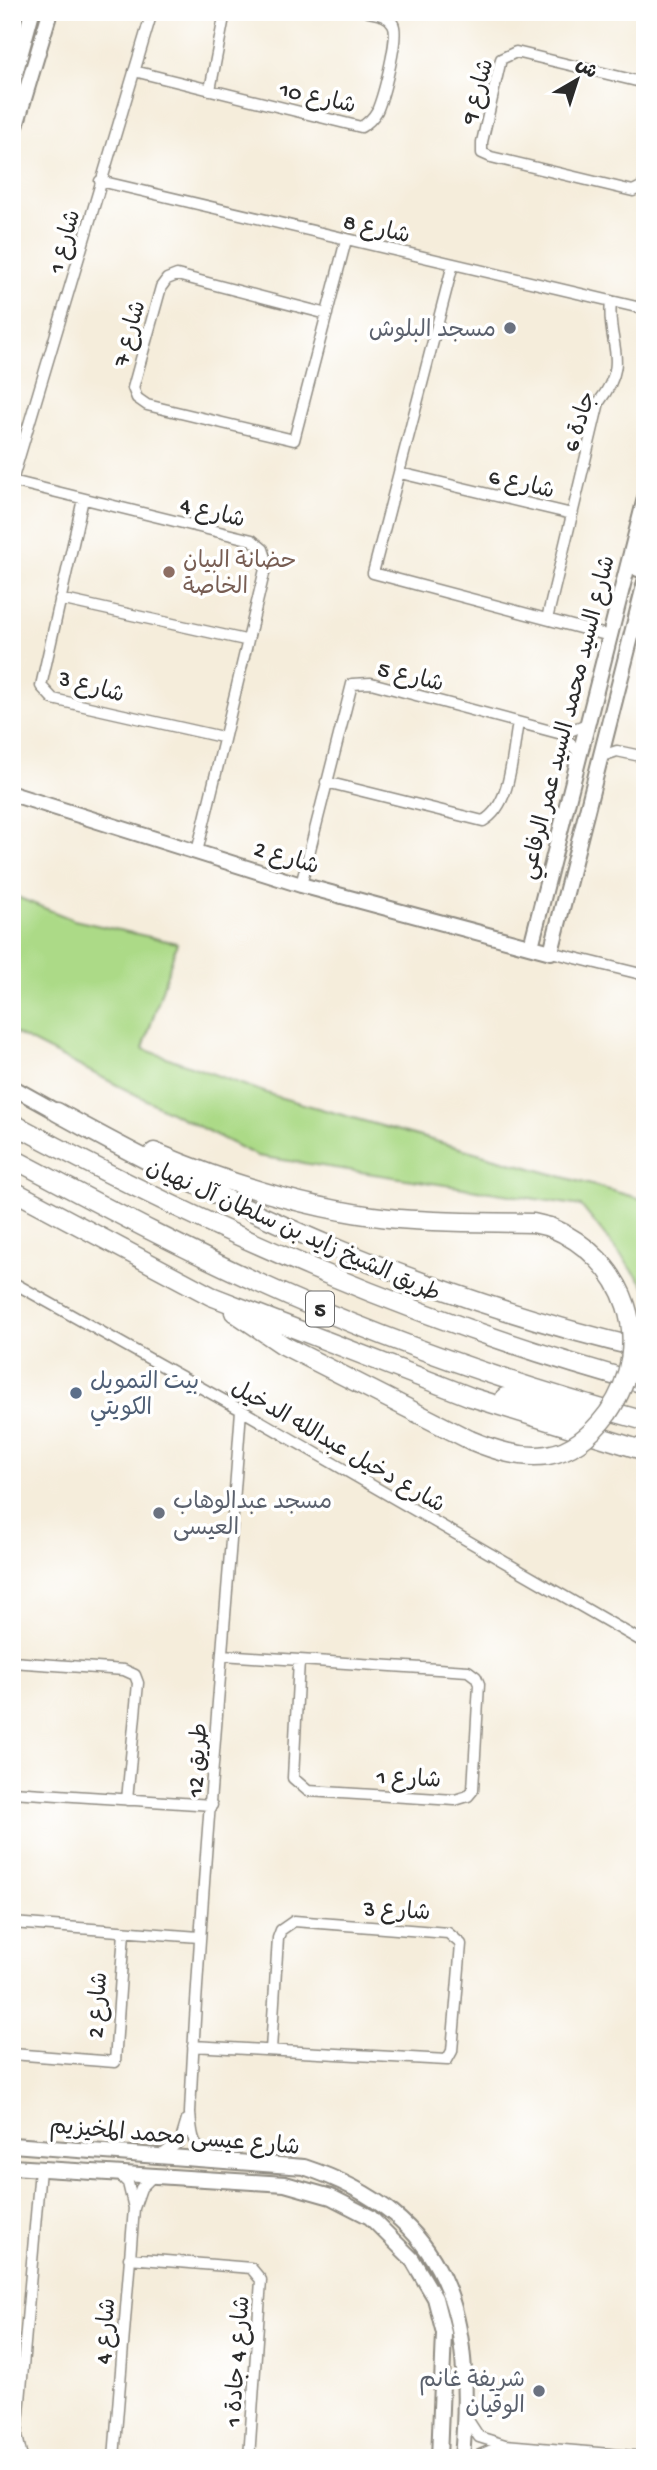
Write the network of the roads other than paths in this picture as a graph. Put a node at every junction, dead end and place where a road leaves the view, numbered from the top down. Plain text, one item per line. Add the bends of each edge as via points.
1 (32, 12) edge
2 (38, 12) edge
3 (50, 12) edge
4 (152, 12) edge
5 (225, 12) edge
6 (369, 12) edge
7 (36, 60) junction
8 (134, 71) junction
9 (13, 83) edge
10 (645, 83) edge
11 (210, 90) junction
12 (12, 119) edge
13 (12, 139) edge
14 (100, 181) junction
15 (645, 185) edge
16 (346, 240) junction
17 (453, 264) junction
18 (611, 301) junction
19 (645, 309) edge
20 (327, 314) junction
21 (400, 473) junction
22 (12, 481) edge
23 (645, 498) edge
24 (83, 499) junction
25 (572, 514) junction
26 (645, 531) edge
27 (645, 570) edge
28 (645, 582) edge
29 (623, 586) junction
30 (60, 599) junction
31 (547, 620) junction
32 (610, 636) junction
33 (245, 640) junction
34 (617, 698) junction
35 (518, 723) junction
36 (587, 724) junction
37 (562, 734) junction
38 (607, 735) junction
39 (222, 737) junction
40 (622, 752) junction
41 (580, 754) junction
42 (602, 757) junction
43 (645, 757) edge
44 (327, 782) junction
45 (12, 793) edge
46 (197, 852) junction
47 (301, 884) junction
48 (531, 946) junction
49 (551, 951) junction
50 (645, 975) edge
51 (12, 1087) edge
52 (57, 1111) junction
53 (12, 1123) edge
54 (12, 1158) edge
55 (12, 1190) edge
56 (12, 1282) edge
57 (211, 1296) junction
58 (645, 1349) edge
59 (424, 1377) junction
60 (645, 1384) edge
61 (241, 1410) junction
62 (645, 1422) edge
63 (645, 1451) edge
64 (645, 1643) edge
65 (222, 1655) junction
66 (299, 1660) junction
67 (12, 1662) edge
68 (12, 1792) edge
69 (127, 1800) junction
70 (212, 1805) junction
71 (12, 1923) edge
72 (124, 1932) junction
73 (199, 1937) junction
74 (193, 2046) junction
75 (271, 2050) junction
76 (12, 2054) edge
77 (190, 2113) junction
78 (12, 2145) edge
79 (61, 2149) junction
80 (161, 2155) junction
81 (214, 2159) junction
82 (270, 2164) junction
83 (12, 2167) edge
84 (304, 2168) junction
85 (40, 2169) junction
86 (61, 2170) junction
87 (645, 2171) edge
88 (118, 2173) junction
89 (154, 2175) junction
90 (272, 2183) junction
91 (297, 2187) junction
92 (645, 2190) edge
93 (134, 2208) junction
94 (129, 2258) junction
95 (464, 2414) junction
96 (505, 2445) junction
97 (542, 2454) edge
98 (645, 2457) edge
99 (22, 2458) edge
100 (114, 2458) edge
101 (249, 2458) edge
102 (439, 2458) edge
103 (462, 2458) edge
104 (473, 2458) edge

1 - 9 street
2 - 7 street via 27,52 30,60
3 - 7 street
4 - 8 street, شارع 1
5 - 11 street
6 - 11 street, شارع 10 via 387,16 396,38 377,111 361,127
7 - 13 street
8 - 11 street, شارع 10
8 - 14 street, شارع 1
9 - 12 street via 24,80
10 - 15 street, شارع 9 via 508,53 501,59 482,142 482,153 491,157 633,191
14 - 16 street, شارع 8
14 - 22 street, شارع 1
16 - 17 street, شارع 8
16 - 20 street, شارع 7
17 - 18 street, شارع 8
17 - 21 street
18 - 19 street, شارع 8
18 - 25 street, جادة 6 via 609,323 618,369 600,402
20 - 20 street, شارع 7 via 294,440 146,405 137,398 133,388 167,279 177,275
21 - 25 street, شارع 6
21 - 31 street via 373,573
22 - 24 street, شارع 4
23 - 29 street, شارع السيد محمد السيد عمر الرفاعي
24 - 30 street, شارع 3
24 - 33 street, شارع 4 via 258,545 267,561
25 - 31 street, شارع 6
26 - 27 street via 637,563 638,569
28 - 34 street, شارع السيد محمد السيد عمر الرفاعي
29 - 32 street, شارع السيد محمد السيد عمر الرفاعي
29 - 34 street via 632,583 635,587 613,677
30 - 33 street
30 - 39 street, شارع 3 via 41,686 45,693 54,699
31 - 32 street
32 - 36 street, شارع السيد محمد السيد عمر الرفاعي
33 - 39 street, شارع 4
34 - 38 street, شارع السيد محمد السيد عمر الرفاعي
35 - 37 street, شارع 5
35 - 44 street via 501,804 483,821
35 - 44 street, شارع 5 via 371,683 352,684
36 - 37 street
36 - 41 street, شارع السيد محمد السيد عمر الرفاعي
37 - 41 street
38 - 40 street
38 - 42 street, شارع السيد محمد السيد عمر الرفاعي
39 - 46 street, شارع 4
40 - 42 street
40 - 43 street
41 - 48 street, شارع السيد محمد السيد عمر الرفاعي
42 - 49 street, شارع السيد محمد السيد عمر الرفاعي
44 - 47 street, شارع 5
45 - 46 street, شارع 2
46 - 47 street, شارع 2
47 - 48 street, شارع 2
48 - 49 street, شارع 2
49 - 50 street
51 - 52 street
52 - 57 highway, bridge via 201,1172 304,1203 390,1218 550,1227 585,1246 614,1277 632,1341 623,1385 600,1423 567,1449 527,1456 470,1440 283,1345
52 - 58 highway via 139,1157 323,1245 575,1333
53 - 60 highway, طريق الشيخ زايد بن سلطان آل نهيان / 5 via 135,1187 323,1273 450,1324
54 - 62 highway, 5 via 184,1248 321,1309 523,1384
55 - 57 highway
56 - 61 street, شارع دخيل عبدالله الدخيل
57 - 59 highway
59 - 62 highway via 571,1413
59 - 63 highway via 471,1398
61 - 64 street, شارع دخيل عبدالله الدخيل
61 - 65 street, طريق 12
65 - 66 street, شارع 1
65 - 70 street, طريق 12
66 - 66 street, شارع 1 via 471,1672 479,1684 473,1790 455,1800 308,1791 298,1785 293,1778
67 - 69 street via 135,1675 138,1683
68 - 69 street
69 - 70 street
70 - 73 street, طريق 12
71 - 72 street
72 - 73 street
72 - 76 street, شارع 2 via 115,2062
73 - 74 street, طريق 12
74 - 75 street, شارع 3
74 - 77 street, طريق 12
75 - 75 street, شارع 3 via 447,2060 452,2051 461,1944 448,1933 288,1923 278,1938
77 - 80 street, طريق 12 via 181,2140
77 - 81 street, طريق 12 via 195,2147
78 - 79 street, شارع عيسى محمد المخيزيم
79 - 80 street, شارع عيسى محمد المخيزيم
79 - 86 street via 54,2159
80 - 81 street, شارع عيسى محمد المخيزيم
81 - 82 street, شارع عيسى محمد المخيزيم
82 - 84 street, شارع عيسى محمد المخيزيم
82 - 90 street via 278,2173
83 - 85 street, شارع عيسى محمد المخيزيم
84 - 91 street via 296,2175
84 - 95 street, شارع عيسى محمد المخيزيم via 349,2184 381,2203 430,2253 459,2316 465,2361
85 - 86 street, شارع عيسى محمد المخيزيم
85 - 99 street via 17,2436
86 - 88 street, شارع عيسى محمد المخيزيم
87 - 92 street
88 - 89 street, شارع عيسى محمد المخيزيم
88 - 93 street, شارع 4 via 128,2183
89 - 90 street, شارع عيسى محمد المخيزيم
89 - 93 street, شارع 4 via 141,2188
90 - 91 street, شارع عيسى محمد المخيزيم
91 - 102 street, شارع عيسى محمد المخيزيم via 331,2197 370,2217 426,2277 444,2333
93 - 94 street, شارع 4
94 - 100 street, شارع 4
94 - 101 street, شارع 4 جادة 1 via 258,2272
95 - 96 street via 479,2437
95 - 103 street, شارع عيسى محمد المخيزيم
96 - 97 street
96 - 104 street
97 - 98 street

